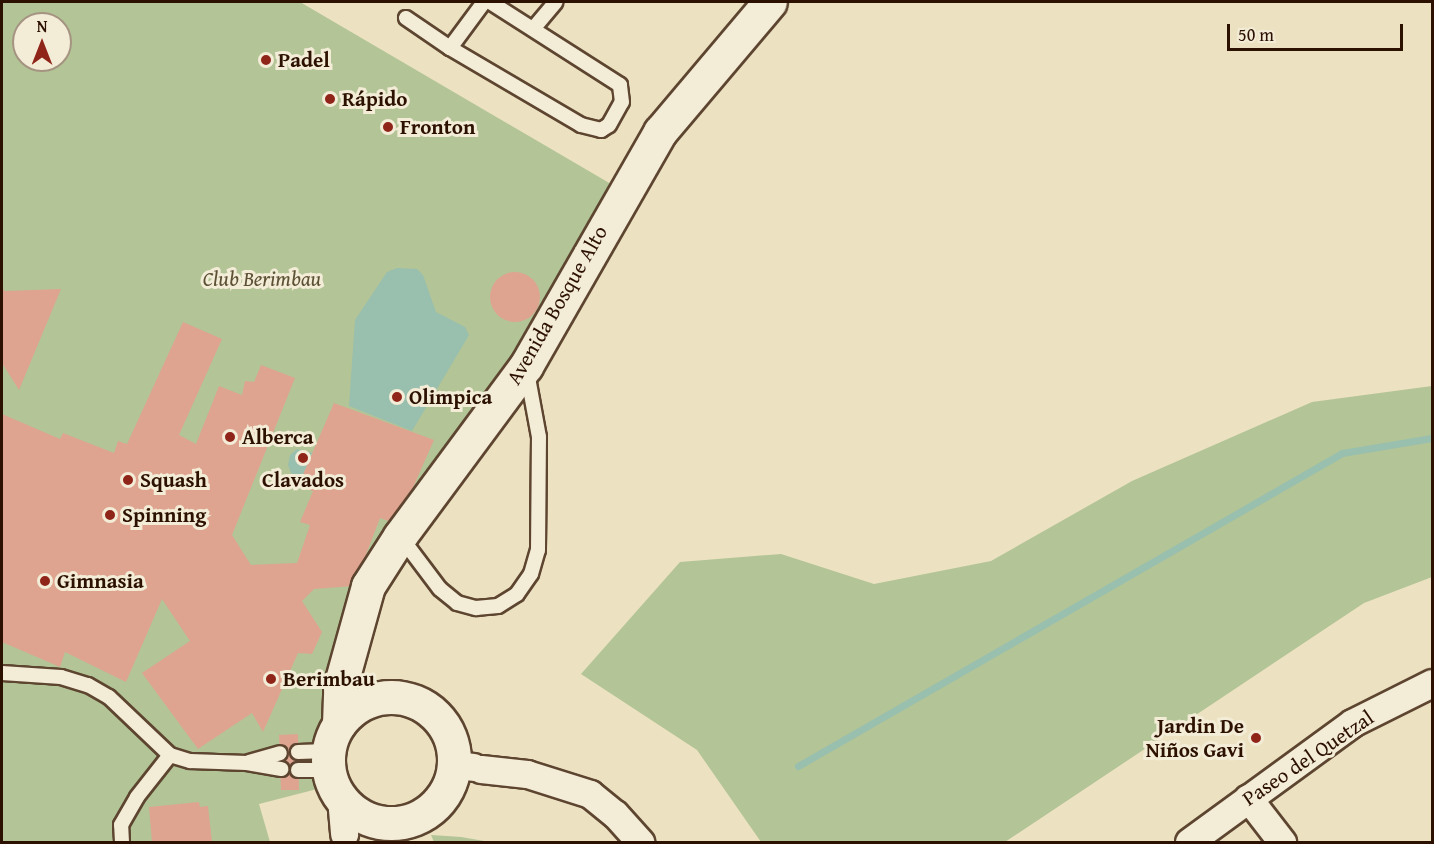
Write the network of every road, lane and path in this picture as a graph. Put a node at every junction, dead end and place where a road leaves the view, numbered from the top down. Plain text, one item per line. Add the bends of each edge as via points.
1 (484, 2) edge
2 (490, 2) edge
3 (556, 2) edge
4 (770, 2) edge
5 (406, 18) dead end
6 (532, 30) junction
7 (450, 48) junction
8 (526, 366) junction
9 (400, 536) junction
10 (2, 673) edge
11 (1432, 682) edge
12 (280, 753) dead end
13 (170, 755) junction
14 (322, 761) junction
15 (247, 763) junction
16 (470, 767) junction
17 (281, 769) dead end
18 (1248, 798) junction
19 (346, 839) edge
20 (122, 843) edge
21 (640, 843) edge
22 (1189, 843) edge
23 (1282, 843) edge

1 - 7 lane
2 - 6 lane
3 - 6 lane
4 - 8 street, Avenida Bosque Alto via 660,132
5 - 7 lane
6 - 7 lane via 620,85 622,102 609,125 601,130 581,125
8 - 9 street, Avenida Bosque Alto
8 - 9 lane via 539,437 538,550 531,574 518,594 498,606 476,608 457,603 440,589
9 - 14 street, Avenida Bosque Alto via 368,586
10 - 13 lane via 61,677 88,685 109,697
11 - 18 street, Paseo del Quetzal via 1352,723
12 - 15 lane
13 - 15 lane via 210,764
13 - 20 lane via 121,825
14 - 16 street via 358,814 385,823 413,819 439,801
14 - 16 street via 364,704 380,698 405,698 427,708 445,726
14 - 19 street
15 - 17 lane
16 - 21 street via 527,774 590,794 615,814
18 - 22 street, Paseo del Quetzal
18 - 23 street

